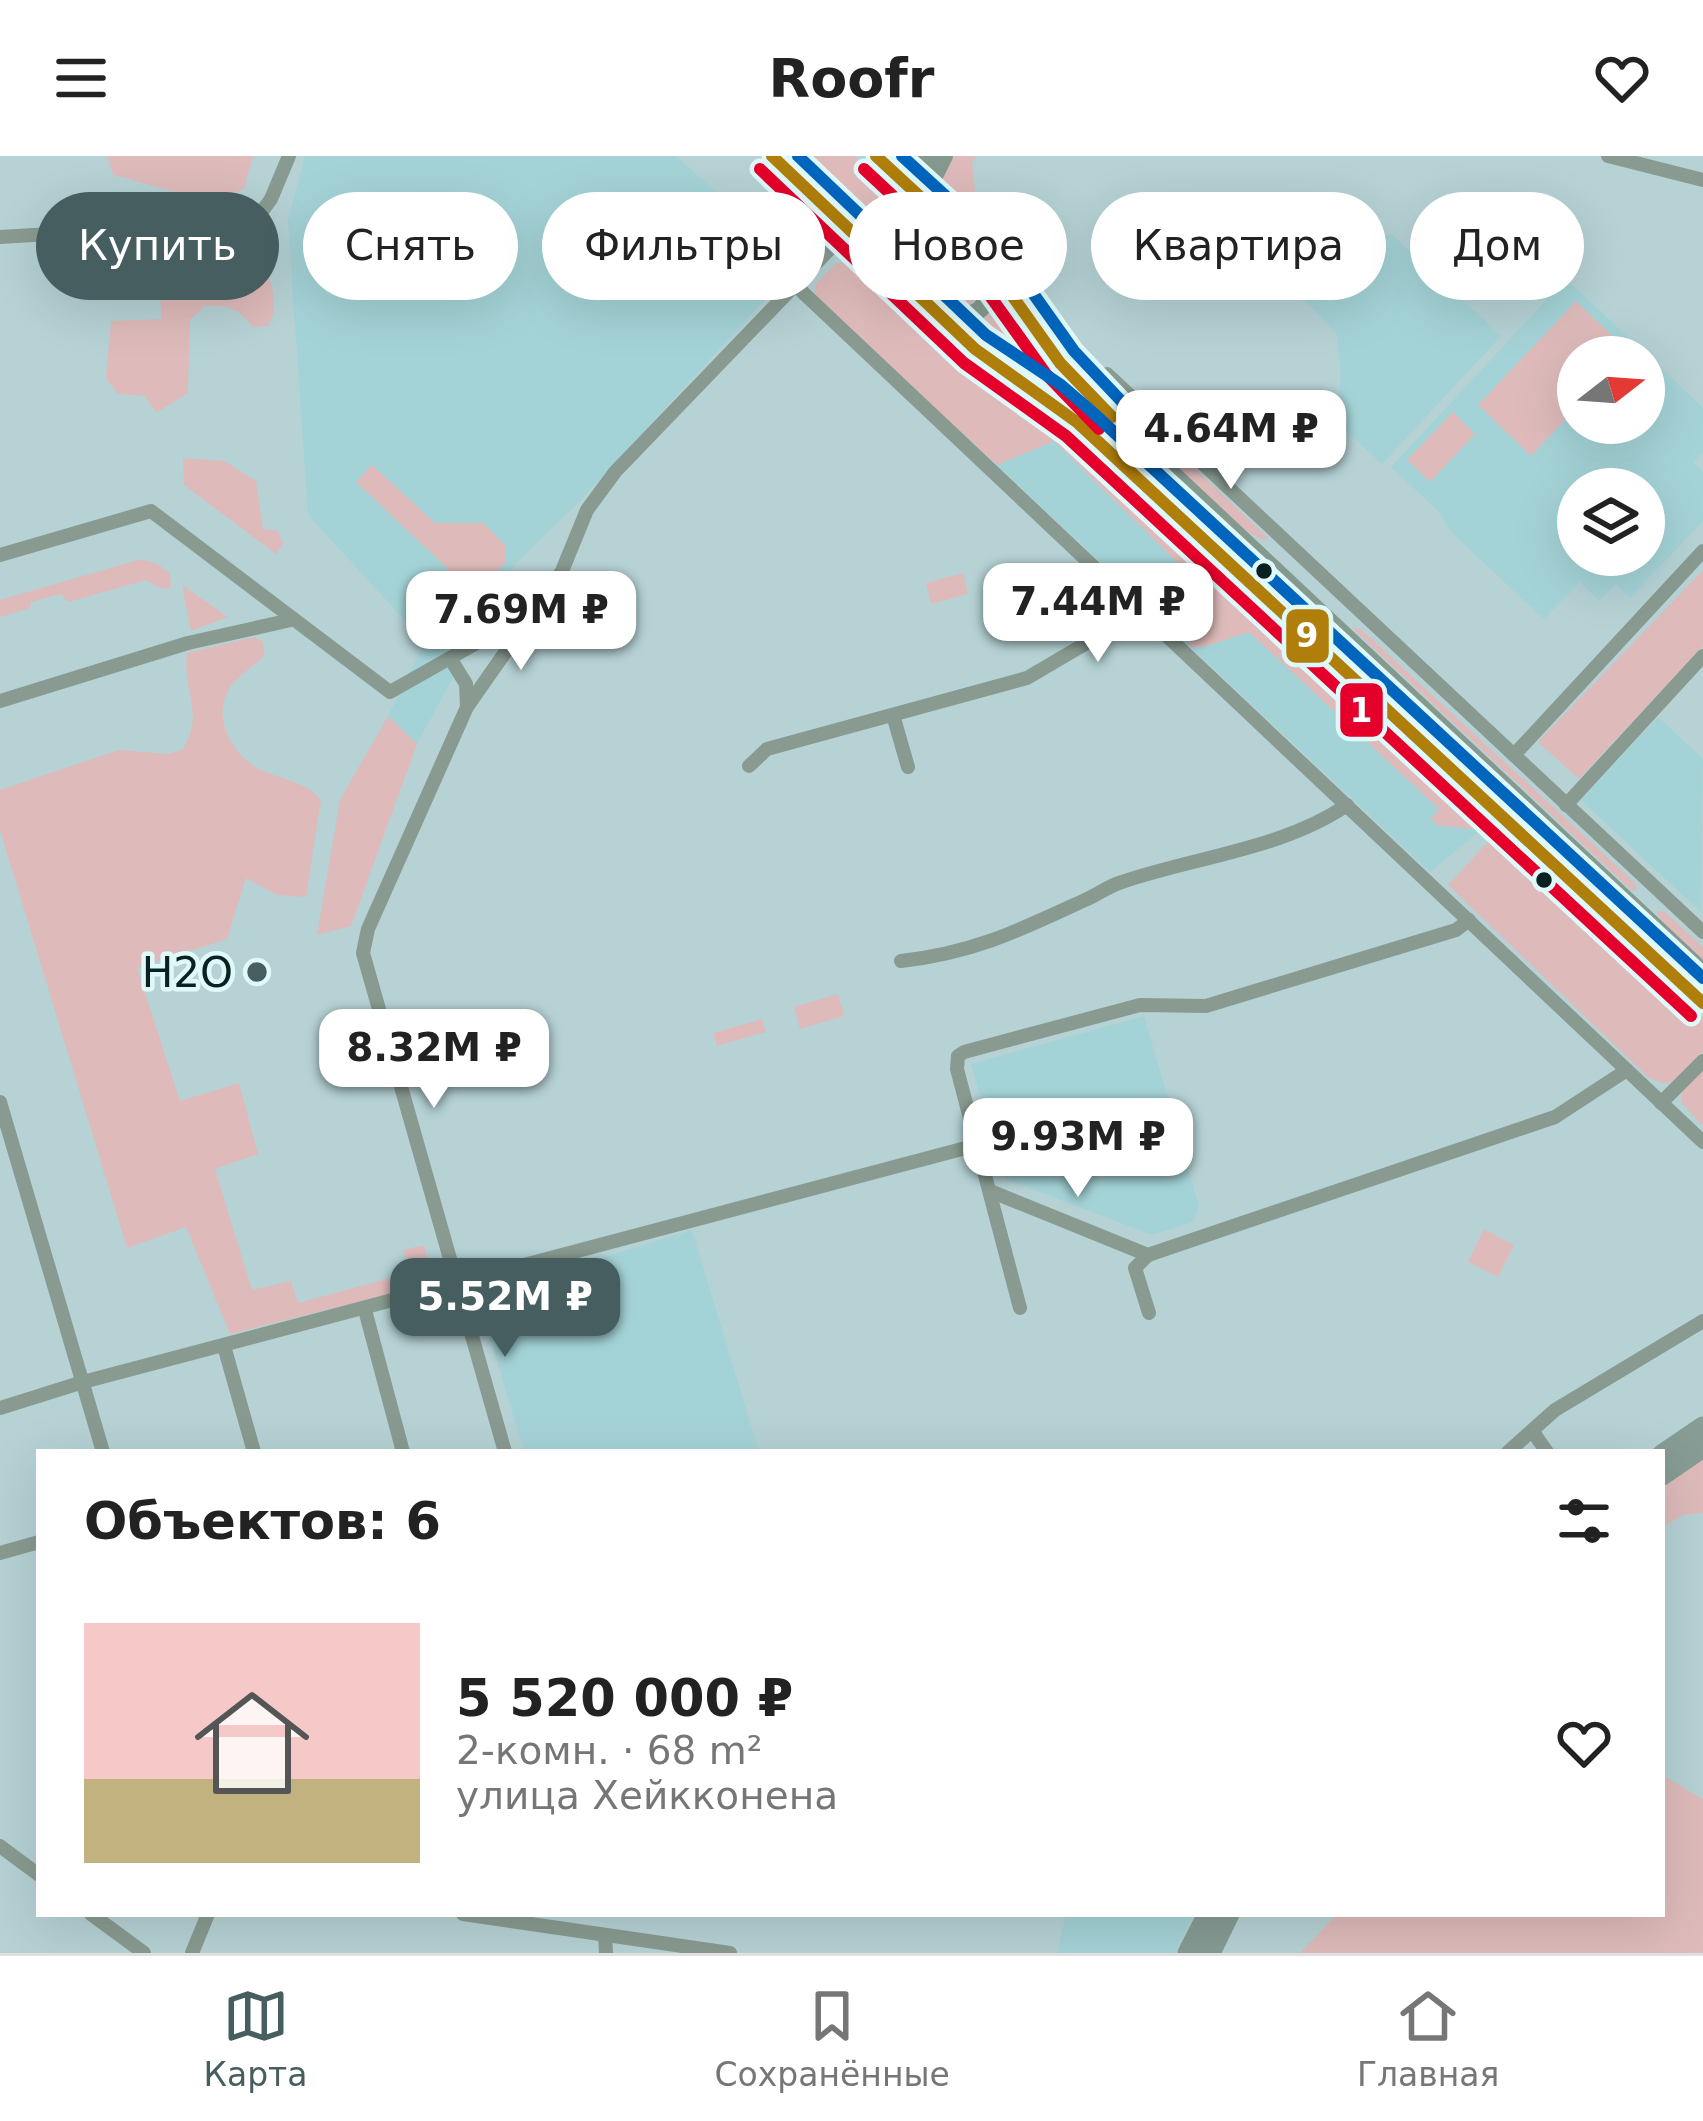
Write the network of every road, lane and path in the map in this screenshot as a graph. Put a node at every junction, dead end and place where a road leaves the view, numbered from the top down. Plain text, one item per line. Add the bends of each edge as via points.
1 (289, 156) edge
2 (772, 156) edge
3 (928, 156) edge
4 (944, 156) edge
5 (1608, 156) edge
6 (884, 162) edge
7 (1703, 179) edge
8 (915, 192) edge
9 (931, 192) edge
10 (848, 230) junction
11 (0, 237) edge
12 (825, 254) edge
13 (781, 300) edge
14 (811, 300) edge
15 (987, 300) edge
16 (1017, 300) edge
17 (935, 315) junction
18 (1085, 392) junction
19 (1164, 466) junction
20 (1148, 486) junction
21 (1703, 551) edge
22 (0, 555) edge
23 (1133, 603) junction
24 (1358, 608) junction
25 (533, 610) junction
26 (291, 620) junction
27 (1340, 631) junction
28 (1703, 656) edge
29 (450, 658) junction
30 (0, 701) edge
31 (467, 707) junction
32 (893, 715) junction
33 (1514, 755) junction
34 (749, 766) dead end
35 (908, 767) dead end
36 (1347, 805) junction
37 (1566, 805) junction
38 (1658, 890) junction
39 (1639, 910) junction
40 (1469, 920) junction
41 (1703, 932) edge
42 (901, 961) dead end
43 (1699, 968) edge
44 (1679, 981) junction
45 (1703, 1003) edge
46 (1703, 1060) edge
47 (1627, 1070) junction
48 (0, 1102) edge
49 (1661, 1102) junction
50 (1703, 1142) edge
51 (977, 1145) junction
52 (990, 1191) junction
53 (1148, 1255) junction
54 (457, 1282) junction
55 (1020, 1308) dead end
56 (364, 1310) junction
57 (1149, 1313) dead end
58 (1703, 1321) edge
59 (224, 1346) junction
60 (83, 1382) junction
61 (0, 1408) edge
62 (1703, 1427) edge
63 (1533, 1432) junction
64 (1703, 1447) edge
65 (102, 1449) edge
66 (253, 1449) edge
67 (402, 1449) edge
68 (504, 1449) edge
69 (1512, 1449) edge
70 (1545, 1449) edge
71 (1665, 1453) edge
72 (1665, 1472) edge
73 (36, 1543) edge
74 (0, 1553) edge
75 (0, 1846) edge
76 (36, 1873) edge
77 (95, 1917) edge
78 (207, 1917) edge
79 (484, 1917) edge
80 (1206, 1917) edge
81 (1228, 1917) edge
82 (605, 1935) junction
83 (144, 1953) edge
84 (192, 1953) edge
85 (606, 1953) edge
86 (730, 1953) edge
87 (1188, 1953) edge
88 (1210, 1953) edge

1 - 11 street via 258,217
2 - 10 street
3 - 6 street
4 - 9 street
5 - 7 street
6 - 8 street
10 - 12 street
10 - 17 street
13 - 25 street via 610,477
14 - 23 street
15 - 17 street via 967,316
16 - 18 street
17 - 20 street via 1052,400
18 - 19 street
18 - 24 street via 1107,374
19 - 20 street
19 - 27 street
20 - 44 street
21 - 33 street
22 - 26 street via 151,512
23 - 32 street via 1090,641 1027,678
23 - 36 street
24 - 27 street
24 - 33 street
25 - 29 street
25 - 31 street
26 - 29 street via 390,692
26 - 30 street
27 - 39 street
28 - 37 street
29 - 31 street via 466,685
31 - 54 street via 363,952
32 - 34 street via 767,749
32 - 35 street
33 - 37 street
36 - 40 street
36 - 42 street via 1253,845 1115,884 995,941
37 - 38 street
38 - 39 street
38 - 41 street
39 - 43 street
40 - 47 street
40 - 51 street via 1206,1006 1140,1006 964,1052 957,1070
43 - 44 street
44 - 45 street
46 - 49 street
47 - 49 street
47 - 53 street via 1541,1123
48 - 60 street
49 - 50 street
51 - 52 street
51 - 54 street
52 - 53 street
52 - 55 street
53 - 57 street via 1136,1268
54 - 56 street
54 - 68 street
56 - 59 street
56 - 67 street
58 - 63 street via 1555,1410
59 - 60 street
59 - 66 street
60 - 61 street
60 - 65 street
62 - 71 main road
63 - 69 street
63 - 70 street
64 - 72 main road
73 - 74 street
75 - 76 street
77 - 83 street
78 - 84 street
79 - 82 street
80 - 87 main road
81 - 88 main road
82 - 85 street
82 - 86 street

